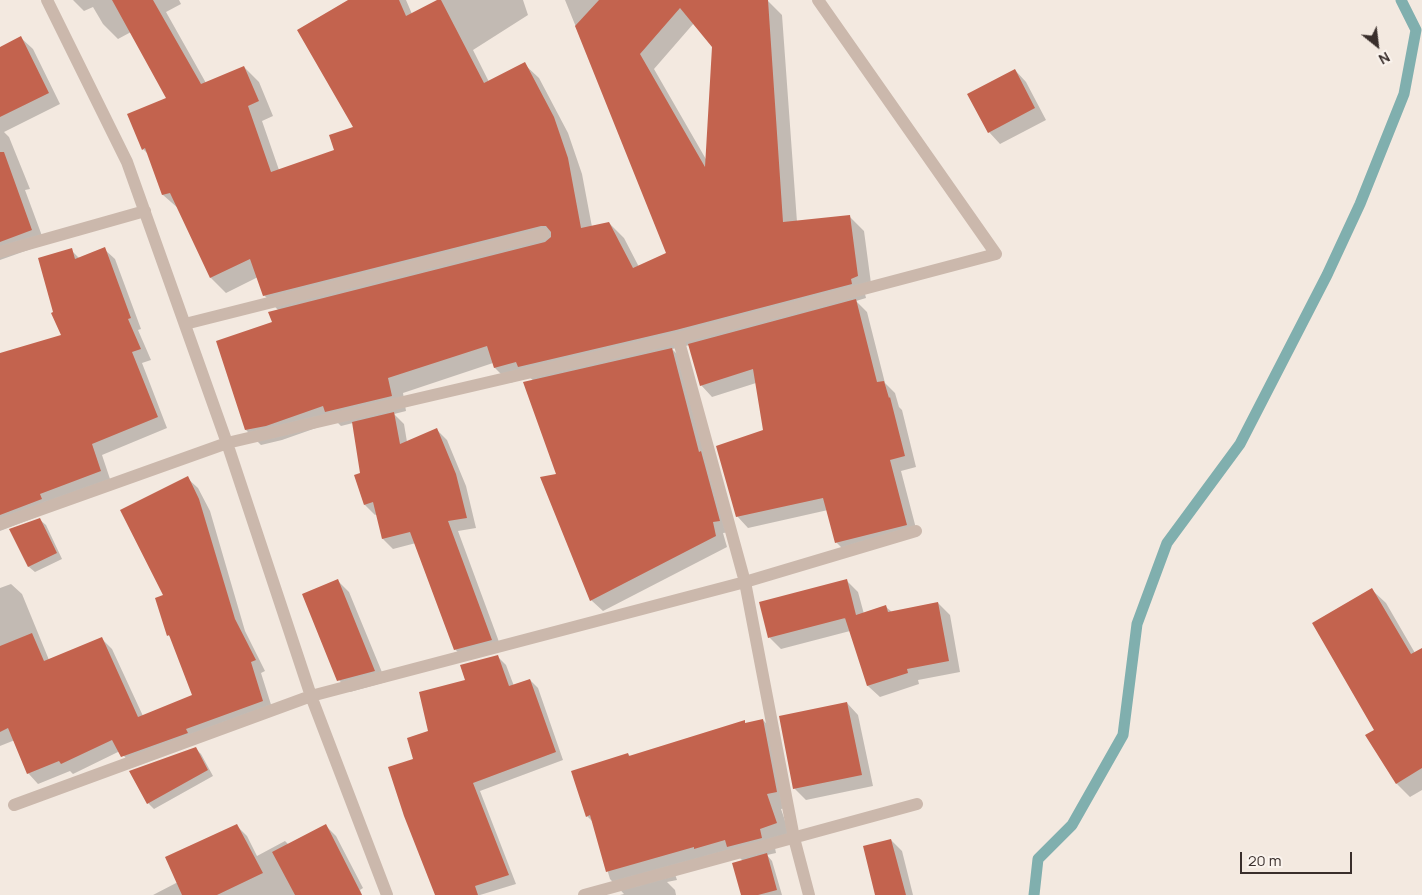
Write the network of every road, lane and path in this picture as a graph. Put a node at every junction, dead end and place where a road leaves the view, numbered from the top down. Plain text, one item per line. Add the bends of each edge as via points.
1 (47, 0) edge
2 (818, 0) edge
3 (145, 211) junction
4 (543, 234) dead end
5 (0, 252) edge
6 (185, 324) junction
7 (678, 338) junction
8 (227, 443) junction
9 (0, 524) edge
10 (916, 530) dead end
11 (745, 582) junction
12 (311, 696) junction
13 (917, 804) dead end
14 (14, 805) dead end
15 (794, 838) junction
16 (387, 895) edge
17 (584, 895) edge
18 (809, 895) edge

1 - 3 street via 127,162
2 - 7 street via 996,254
3 - 5 street
3 - 6 street
4 - 6 street
6 - 8 street
7 - 8 street
7 - 11 street
8 - 9 street
8 - 12 street
10 - 11 street
11 - 12 street
11 - 15 street
12 - 14 street
12 - 16 street
13 - 15 street
15 - 17 street
15 - 18 street

